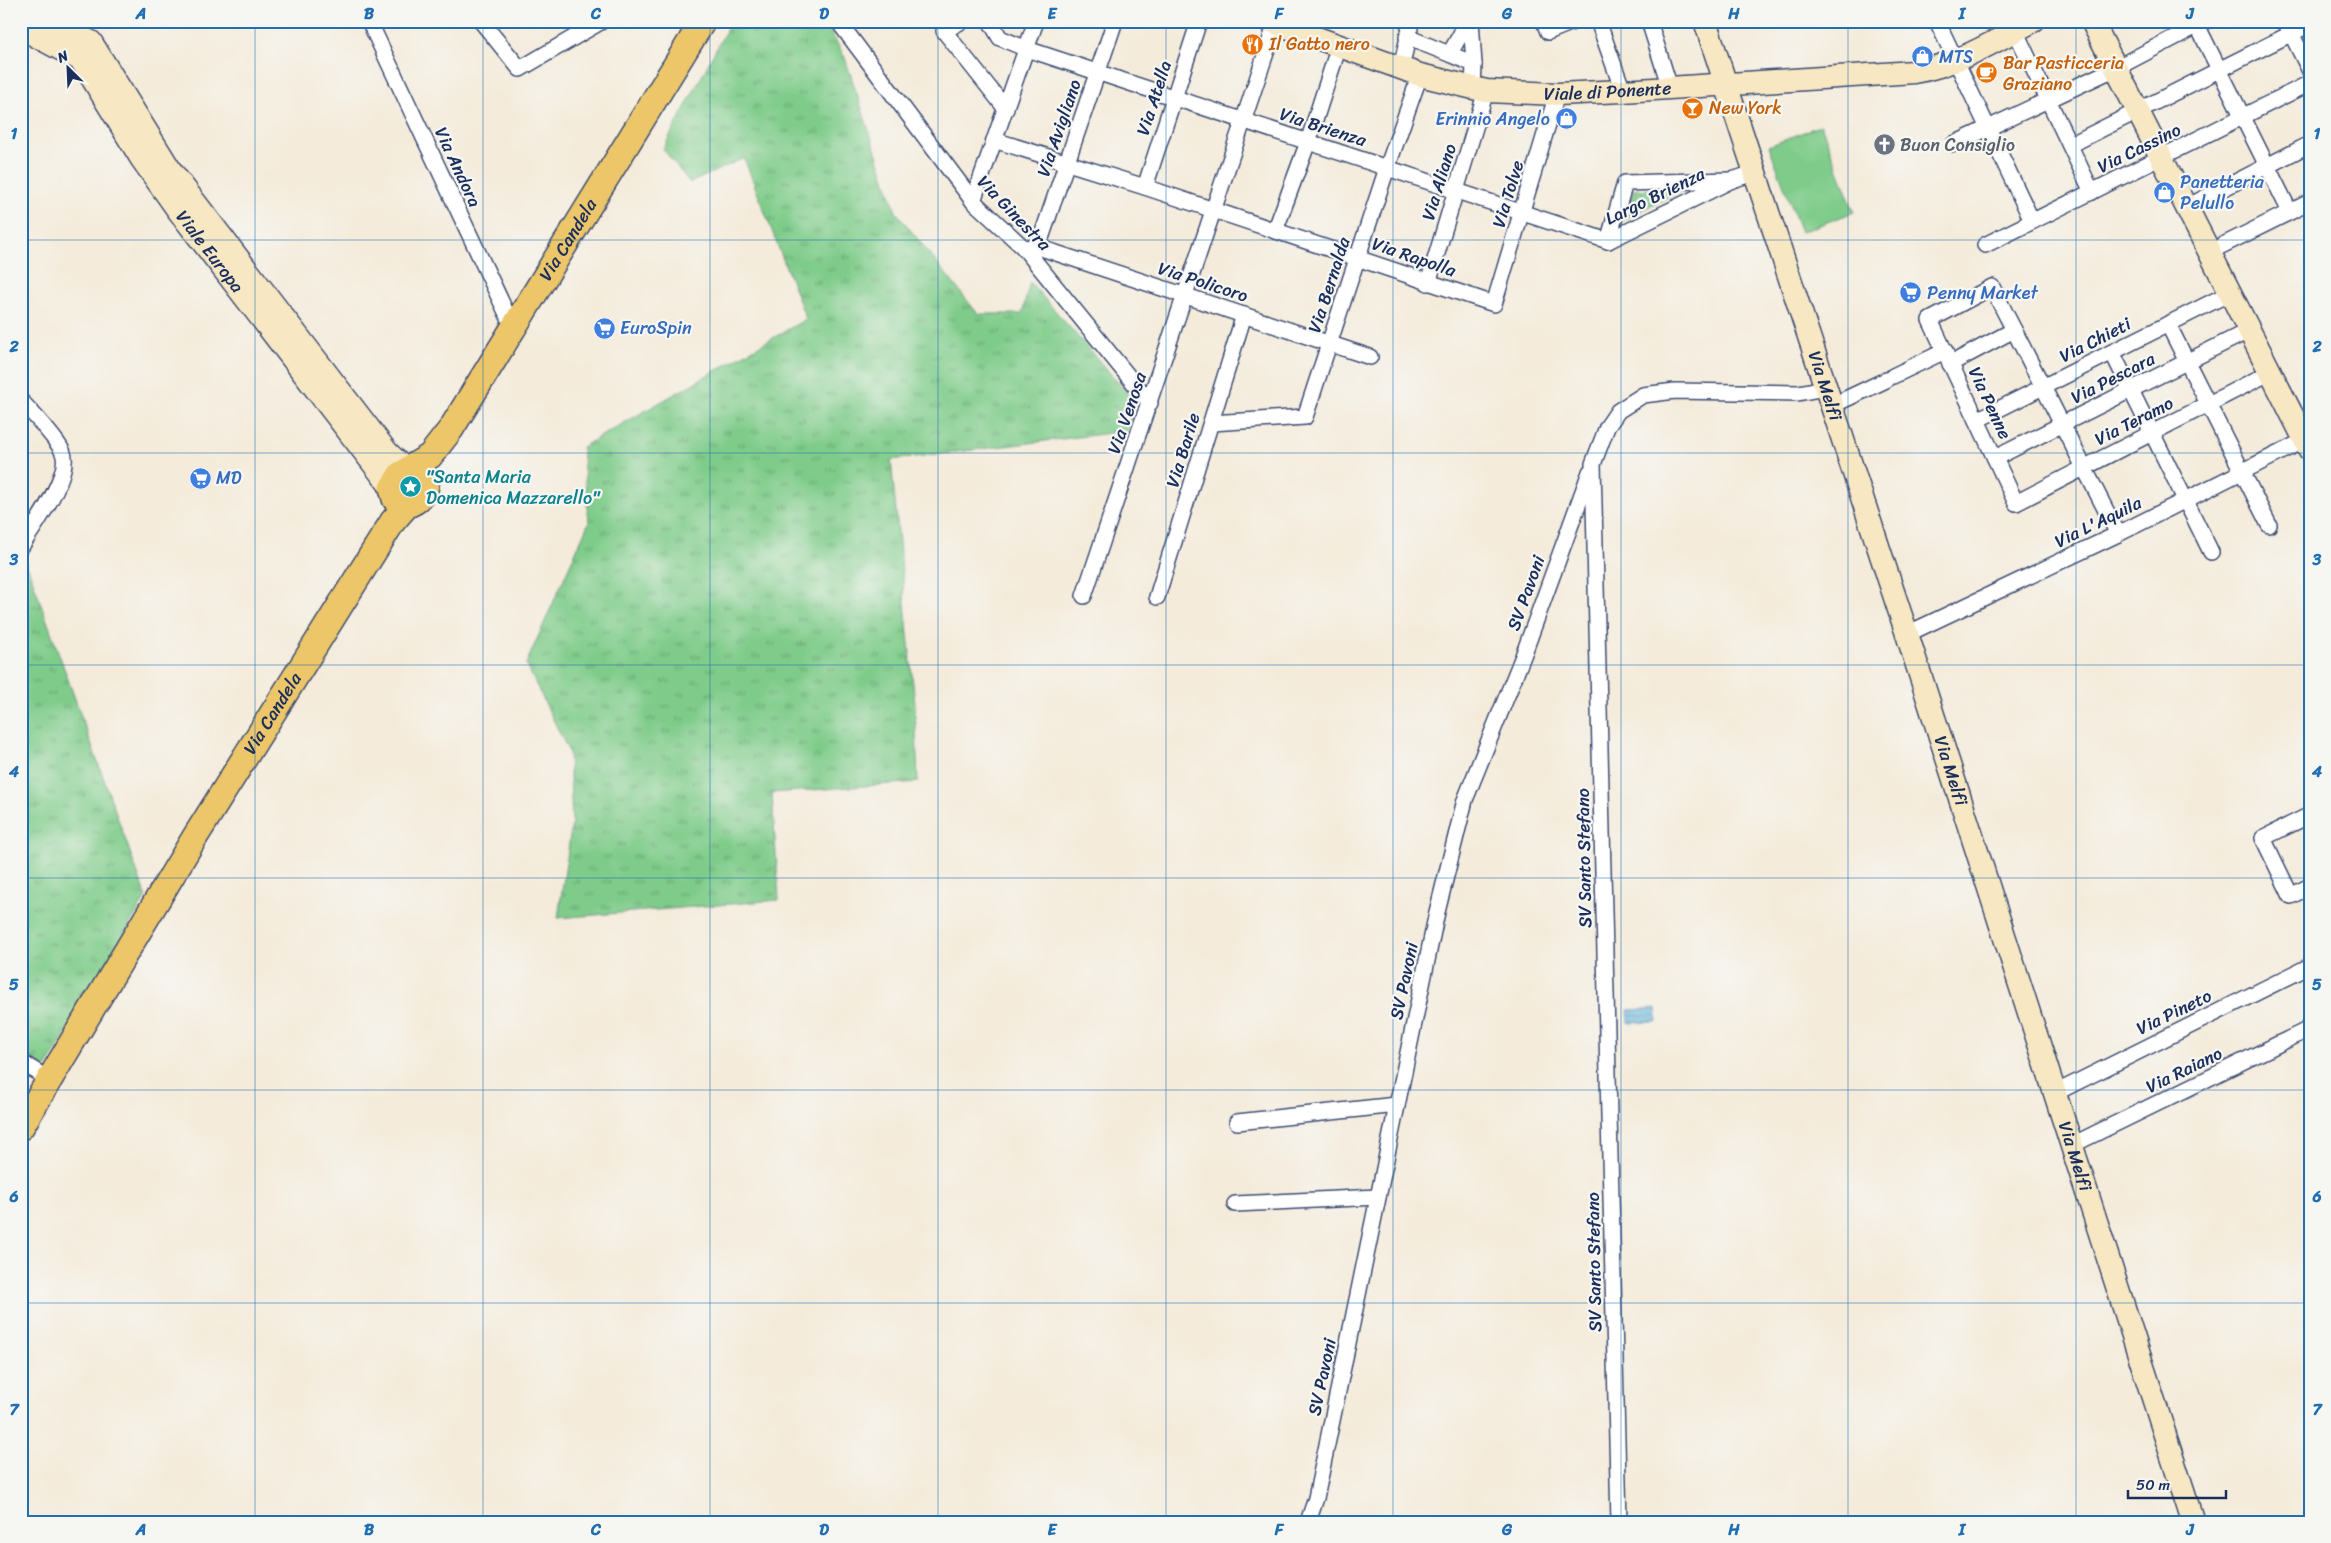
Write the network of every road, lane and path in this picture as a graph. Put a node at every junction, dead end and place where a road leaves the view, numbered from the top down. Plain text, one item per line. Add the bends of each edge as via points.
1 (48, 21) edge
2 (369, 21) edge
3 (481, 21) edge
4 (602, 21) edge
5 (838, 21) edge
6 (962, 21) edge
7 (990, 21) edge
8 (1036, 21) edge
9 (1115, 21) edge
10 (1199, 21) edge
11 (1461, 21) edge
12 (1471, 21) edge
13 (1544, 21) edge
14 (1575, 21) edge
15 (1598, 21) edge
16 (1649, 21) edge
17 (1705, 21) edge
18 (1937, 21) edge
19 (2092, 21) edge
20 (702, 22) edge
21 (1273, 22) edge
22 (2199, 23) edge
23 (2020, 24) edge
24 (2310, 24) edge
25 (2288, 27) edge
26 (21, 28) edge
27 (1308, 28) edge
28 (1407, 29) edge
29 (1339, 46) junction
30 (1027, 49) junction
31 (1450, 53) junction
32 (1957, 61) junction
33 (1474, 64) junction
34 (2116, 68) junction
35 (2219, 70) junction
36 (2310, 71) edge
37 (1098, 72) junction
38 (1410, 72) junction
39 (2310, 83) edge
40 (1725, 85) junction
41 (1670, 88) junction
42 (1480, 90) junction
43 (1622, 92) junction
44 (1557, 94) junction
45 (1174, 98) junction
46 (2048, 99) junction
47 (1006, 109) junction
48 (2138, 111) junction
49 (2242, 117) junction
50 (1244, 120) junction
51 (1988, 128) junction
52 (994, 140) junction
53 (1308, 142) junction
54 (1954, 144) dead end
55 (2310, 144) edge
56 (2070, 145) junction
57 (2161, 158) junction
58 (1067, 164) junction
59 (2267, 166) junction
60 (1387, 168) junction
61 (1754, 173) junction
62 (1732, 180) junction
63 (1144, 187) junction
64 (1457, 191) junction
65 (2092, 192) junction
66 (973, 201) junction
67 (2310, 202) edge
68 (2187, 207) junction
69 (1213, 211) junction
70 (2290, 212) junction
71 (1522, 213) junction
72 (2032, 221) junction
73 (1275, 230) junction
74 (1608, 241) junction
75 (1985, 245) dead end
76 (1031, 248) junction
77 (2209, 252) junction
78 (1358, 257) junction
79 (1428, 283) junction
80 (2230, 293) junction
81 (1185, 296) junction
82 (1494, 304) joint
83 (1244, 315) junction
84 (2168, 324) junction
85 (514, 330) junction
86 (2014, 330) junction
87 (2248, 331) junction
88 (1329, 344) junction
89 (2112, 352) junction
90 (1370, 357) dead end
91 (1948, 358) junction
92 (2186, 362) junction
93 (2269, 373) junction
94 (2043, 386) junction
95 (2130, 390) junction
96 (1828, 397) junction
97 (21, 401) edge
98 (1150, 403) junction
99 (2208, 404) junction
100 (1977, 420) junction
101 (1211, 423) junction
102 (2063, 424) junction
103 (2152, 433) junction
104 (2307, 445) edge
105 (1995, 458) junction
106 (1593, 464) junction
107 (2085, 467) junction
108 (2242, 472) junction
109 (407, 485) junction
110 (2185, 500) junction
111 (2016, 503) joint
112 (2269, 525) dead end
113 (2118, 534) junction
114 (21, 547) edge
115 (2211, 552) dead end
116 (1084, 596) dead end
117 (1157, 597) dead end
118 (1907, 634) junction
119 (2310, 815) edge
120 (2310, 886) edge
121 (2310, 966) edge
122 (2310, 1024) edge
123 (21, 1062) edge
124 (50, 1080) junction
125 (2055, 1093) junction
126 (1397, 1105) junction
127 (1237, 1122) dead end
128 (21, 1126) edge
129 (2072, 1146) junction
130 (1378, 1197) junction
131 (1236, 1204) dead end
132 (1308, 1522) edge
133 (1619, 1522) edge
134 (2193, 1522) edge

1 - 109 main road, Viale Europa via 91,42 171,171 387,452
2 - 85 street, Via Andora
3 - 4 street via 520,69
5 - 66 street, Via Ginestra
6 - 47 street via 944,31
7 - 30 street, Via Brienza via 1000,38
8 - 30 street
9 - 37 street, Via Avigliano
10 - 45 street, Via Atella
11 - 31 street via 1462,32
12 - 33 street, Via Aliano
13 - 14 street via 1548,32
15 - 43 street
16 - 41 street
17 - 40 main road, Via Melfi
18 - 32 street
19 - 34 main road
20 - 85 main road, Via Candela
21 - 27 main road, Viale di Ponente
21 - 50 street
22 - 34 street
22 - 35 street
23 - 32 main road, Viale di Ponente
23 - 46 street
24 - 25 street
25 - 35 street
25 - 36 street
26 - 109 main road, Viale Europa via 81,60 141,158 178,210
27 - 29 main road, Viale di Ponente
28 - 31 street
28 - 38 street, Via Bernalda
29 - 38 main road, Viale di Ponente
29 - 53 street
30 - 37 street, Via Brienza
30 - 47 street
31 - 33 street
32 - 40 main road, Viale di Ponente via 1936,69 1914,72
32 - 51 street
33 - 42 street, Via Aliano
34 - 46 street
34 - 48 main road
35 - 48 street
35 - 49 street
37 - 45 street, Via Brienza
37 - 58 street, Via Avigliano
38 - 42 main road, Viale di Ponente
38 - 60 street, Via Bernalda
39 - 49 street, Via Cassino
40 - 41 main road, Viale di Ponente
40 - 61 main road, Via Melfi
41 - 43 main road, Viale di Ponente
42 - 44 main road, Viale di Ponente
42 - 64 street, Via Aliano
43 - 44 main road, Viale di Ponente
44 - 71 street, Via Tolve
45 - 50 street, Via Brienza
45 - 63 street, Via Atella
46 - 51 street
46 - 56 street
47 - 52 street
48 - 56 street
48 - 57 main road
49 - 57 street, Via Cassino
49 - 59 street
50 - 53 street, Via Brienza
50 - 69 street, Via Venosa
51 - 54 street
51 - 72 street
52 - 58 street
52 - 66 street
53 - 60 street, Via Brienza
53 - 73 street
55 - 59 street
56 - 65 street
57 - 65 street, Via Cassino
57 - 68 main road
58 - 63 street
58 - 76 street, Via Avigliano
59 - 68 street
59 - 70 street
60 - 64 street, Via Brienza
60 - 78 street, Via Bernalda
61 - 62 street, Largo Brienza
61 - 96 main road, Via Melfi
62 - 74 street, Largo Brienza
62 - 74 street, Largo Brienza via 1625,184
63 - 69 street, Via Rapolla
64 - 71 street, Via Brienza
64 - 79 street, Via Aliano
65 - 72 street, Via Cassino
66 - 76 street, Via Ginestra
67 - 70 street
68 - 77 main road
69 - 73 street, Via Rapolla
69 - 81 street, Via Venosa
70 - 77 street
71 - 74 street, Via Brienza
71 - 82 street, Via Tolve
72 - 75 street, Via Cassino
73 - 78 street, Via Rapolla
76 - 81 street, Via Policoro
76 - 98 street, Via Ginestra
77 - 80 main road
78 - 79 street, Via Rapolla
78 - 88 street, Via Bernalda
79 - 82 street, Via Rapolla
80 - 84 street, Via Chieti
80 - 87 main road
81 - 83 street, Via Policoro
81 - 98 street, Via Venosa
83 - 88 street, Via Policoro
83 - 101 street, Via Barile
84 - 89 street, Via Chieti
84 - 92 street
85 - 109 main road, Via Candela via 451,429
86 - 91 street, SV Santo Stefano
86 - 91 street, Via Penne via 1992,287 1930,320
86 - 94 street
87 - 92 street, Via Pescara
87 - 93 main road
88 - 90 street, Via Policoro
88 - 101 street, Via Bernalda via 1305,417
89 - 94 street, Via Chieti
89 - 95 street
91 - 96 street, SV Santo Stefano
91 - 100 street, Via Penne
92 - 95 street, Via Pescara
92 - 99 street
93 - 99 street, Via Teramo
93 - 104 main road
94 - 100 street, Via Chieti
94 - 102 street
95 - 102 street, Via Pescara
95 - 103 street
96 - 106 street, SV Santo Stefano via 1798,393 1675,391 1644,395 1618,411 1607,427
96 - 118 main road, Via Melfi
97 - 114 street via 64,453 64,464 58,487
98 - 116 street, Via Venosa
99 - 103 street, Via Teramo
99 - 108 street
100 - 105 street, Via Penne
101 - 117 street, Via Barile
102 - 105 street, Via Pescara
102 - 107 street
103 - 107 street, Via Teramo
103 - 110 street
104 - 108 street, Via L'Aquila
105 - 111 street, Via Penne
106 - 126 street, SV Pavoni via 1466,800 1437,912
106 - 133 street, SV Santo Stefano
107 - 111 street, Via Teramo
107 - 113 street
108 - 110 street, Via L'Aquila
108 - 112 street
109 - 124 main road, Via Candela
110 - 113 street, Via L'Aquila
110 - 115 street
113 - 118 street, Via L'Aquila
118 - 125 main road, Via Melfi
119 - 120 street via 2263,838 2291,896
121 - 125 street, Via Pineto
122 - 129 street, Via Raiano via 2307,1030
123 - 124 street
124 - 128 main road, Via Candela
125 - 129 main road, Via Melfi
126 - 127 street
126 - 130 street, SV Pavoni
129 - 134 main road, Via Melfi
130 - 131 street
130 - 132 street, SV Pavoni via 1316,1498

